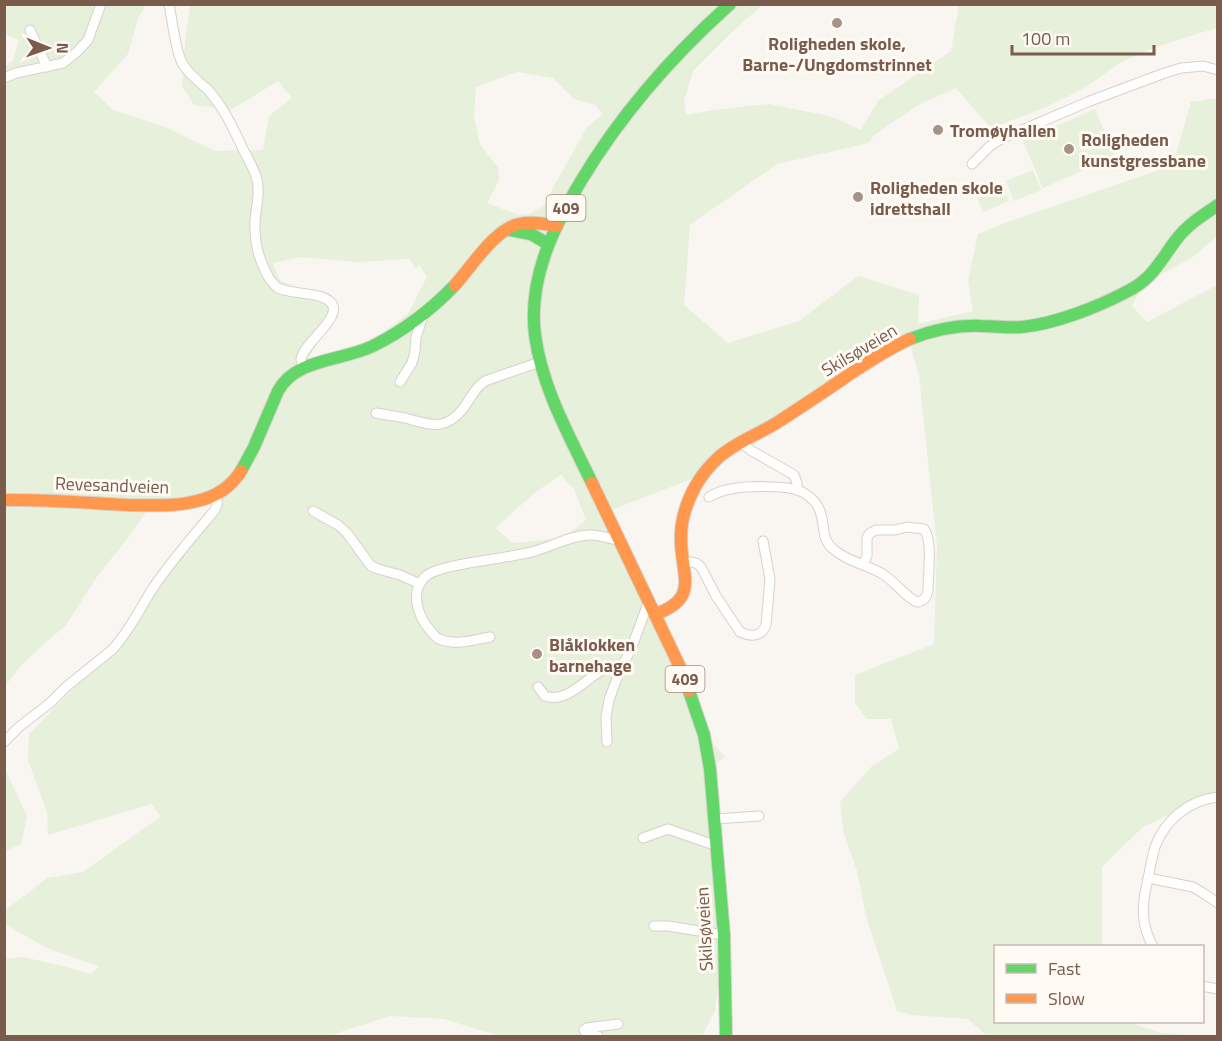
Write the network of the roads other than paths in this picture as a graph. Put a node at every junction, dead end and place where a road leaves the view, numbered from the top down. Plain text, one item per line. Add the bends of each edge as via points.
1 (101, 4) edge
2 (169, 4) edge
3 (730, 4) edge
4 (30, 30) dead end
5 (47, 67) junction
6 (1218, 70) edge
7 (4, 78) edge
8 (972, 164) dead end
9 (1218, 205) edge
10 (557, 226) junction
11 (506, 230) junction
12 (548, 244) junction
13 (421, 316) junction
14 (540, 362) junction
15 (304, 368) junction
16 (400, 382) dead end
17 (376, 413) dead end
18 (741, 443) junction
19 (797, 490) junction
20 (217, 493) junction
21 (709, 496) dead end
22 (4, 500) edge
23 (313, 510) dead end
24 (620, 540) junction
25 (763, 541) dead end
26 (683, 563) junction
27 (863, 565) junction
28 (420, 584) junction
29 (653, 608) junction
30 (490, 637) dead end
31 (623, 664) junction
32 (538, 687) dead end
33 (4, 742) edge
34 (607, 742) dead end
35 (1218, 797) edge
36 (759, 816) dead end
37 (715, 819) junction
38 (643, 837) dead end
39 (717, 846) junction
40 (1148, 878) junction
41 (1218, 903) edge
42 (654, 926) dead end
43 (724, 935) junction
44 (1152, 945) edge
45 (618, 1024) dead end
46 (598, 1036) edge
47 (726, 1036) edge

1 - 5 street via 88,40 63,63
2 - 15 street via 180,59 225,113 256,177 256,241 268,276 276,288 318,296 333,305 331,318 302,357
3 - 10 main road, Skilsøveien / 409 via 667,64 624,116 585,173
4 - 5 street
5 - 7 street
6 - 8 street via 1203,66 1181,68 1134,84 1001,139
9 - 18 main road, Skilsøveien via 1193,222 1149,278 1129,291 1051,322 1019,327 971,325 912,338
10 - 11 main road via 532,223
10 - 12 main road, Skilsøveien / 409
11 - 12 main road via 534,234
11 - 13 main road, Revesandveien
12 - 14 main road, Skilsøveien / 409 via 534,306
13 - 15 main road, Revesandveien via 370,347
13 - 16 street via 415,351
14 - 17 street via 479,384 452,421 421,423
14 - 24 main road, Skilsøveien / 409 via 551,397
15 - 20 main road, Revesandveien via 283,382 241,472 233,483
18 - 19 street via 794,475
18 - 26 main road, Skilsøveien via 708,468 691,494 682,525
19 - 21 street via 742,487
19 - 27 street via 817,504 827,544 845,558
20 - 22 main road, Revesandveien via 206,499 171,505
20 - 33 street, Revesandveien via 214,510 163,574 119,642
23 - 28 street via 347,533 371,566
24 - 28 street via 590,534 572,537 529,553 434,571
24 - 29 main road, Skilsøveien / 409
25 - 26 street via 771,579 766,625 760,634 740,632 701,567
26 - 29 main road, Skilsøveien via 685,584 680,601 674,606
27 - 27 street via 867,538 872,532 907,527 927,531 924,599 917,602 909,598 894,582
28 - 30 street via 419,610 437,638 456,643
29 - 31 street via 647,606
29 - 37 main road, Skilsøveien / 409 via 701,727
31 - 32 street via 606,669 556,698 545,696
31 - 34 street via 609,700
35 - 40 street via 1192,804 1170,823 1155,847
36 - 37 street
37 - 39 main road, Skilsøveien / 409
38 - 39 street via 668,829
39 - 43 main road, Skilsøveien / 409
40 - 41 street via 1193,887
40 - 44 street via 1143,913
42 - 43 street
43 - 47 main road, Skilsøveien / 409
45 - 46 street via 585,1030

